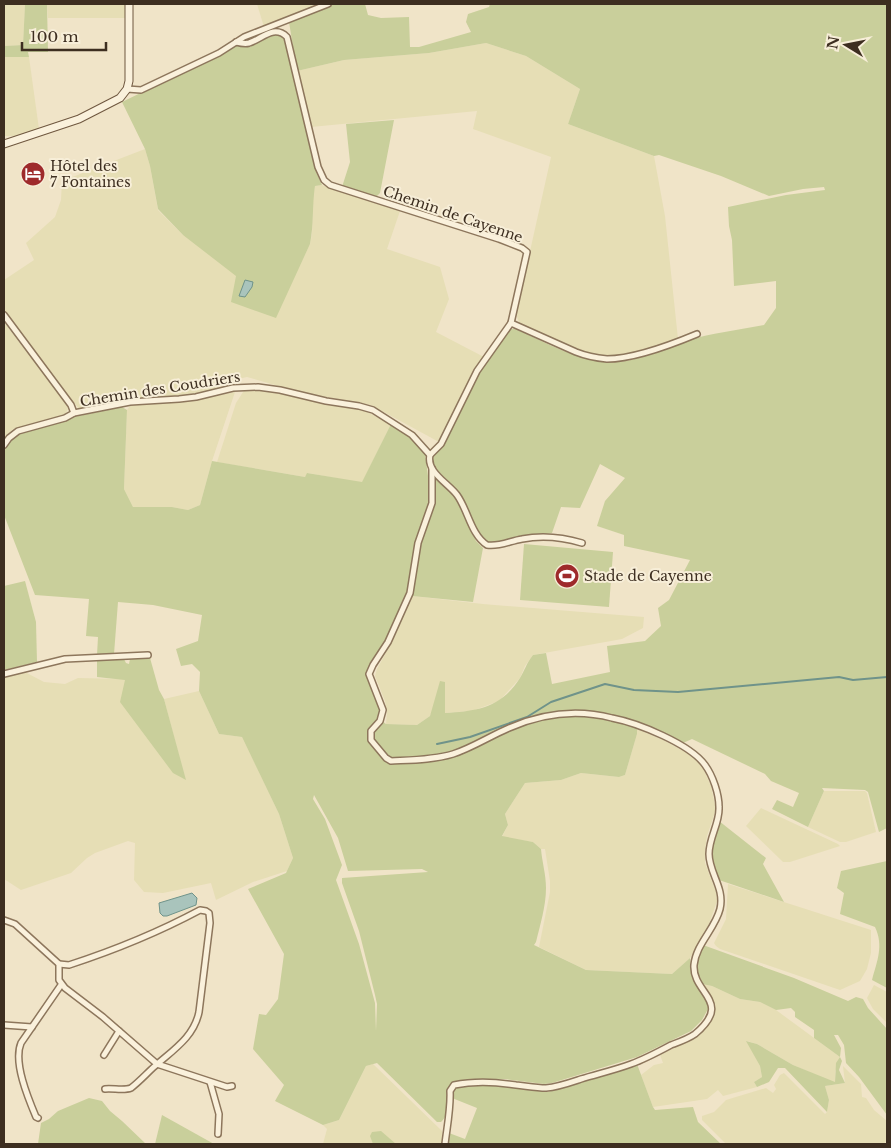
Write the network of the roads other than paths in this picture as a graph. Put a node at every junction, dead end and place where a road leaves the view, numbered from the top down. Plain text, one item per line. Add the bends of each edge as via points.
1 (129, 4) edge
2 (328, 4) edge
3 (236, 42) junction
4 (127, 89) junction
5 (4, 144) edge
6 (4, 315) edge
7 (511, 323) junction
8 (697, 334) dead end
9 (74, 413) junction
10 (4, 445) edge
11 (430, 455) junction
12 (432, 469) junction
13 (582, 543) dead end
14 (148, 655) dead end
15 (4, 674) edge
16 (4, 920) edge
17 (59, 964) junction
18 (61, 984) junction
19 (4, 1025) edge
20 (32, 1027) junction
21 (119, 1031) junction
22 (104, 1055) dead end
23 (157, 1064) junction
24 (210, 1082) junction
25 (232, 1086) dead end
26 (105, 1090) dead end
27 (38, 1118) dead end
28 (218, 1134) dead end
29 (445, 1144) edge

1 - 4 street via 130,75
2 - 3 street
3 - 4 street via 141,90
3 - 7 street, Chemin de Cayenne via 248,43 275,32 283,33 287,38 318,167 330,185 499,239 527,252
4 - 5 street via 120,98 79,119
6 - 9 street
7 - 8 street via 576,352 608,359 637,354
7 - 11 street, Chemin de Cayenne via 477,371 441,444
9 - 10 street, Chemin des Coudriers via 18,431
9 - 11 street, Chemin des Coudriers via 130,402 196,397 233,388 268,388 373,410 412,435
11 - 12 street
12 - 13 street via 455,493 479,539 487,545 540,537
12 - 29 street via 432,503 418,543 410,593 386,646 370,670 383,710 380,721 371,731 371,740 392,761 440,757 465,750 539,717 566,713 613,718 660,734 687,748 710,774 719,806 709,858 721,900 716,918 696,954 695,975 712,1008 708,1019 695,1034 633,1063 556,1086 540,1088 491,1082 454,1085 450,1091
14 - 15 street via 65,659
16 - 17 street via 15,924
17 - 18 street
17 - 23 street via 69,965 150,936 200,910 209,913 197,1022 189,1035
18 - 20 street
18 - 21 street
19 - 20 street
20 - 27 street via 18,1054 28,1100
21 - 22 street
21 - 23 street
23 - 24 street
23 - 26 street via 129,1089
24 - 25 street
24 - 28 street via 219,1114

